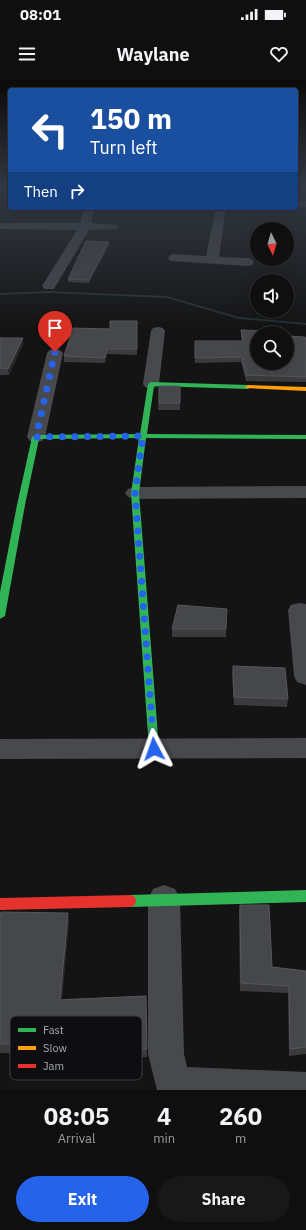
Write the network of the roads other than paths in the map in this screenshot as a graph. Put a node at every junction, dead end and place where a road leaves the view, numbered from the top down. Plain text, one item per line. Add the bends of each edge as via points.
1 (80, 235) edge
2 (216, 235) edge
3 (174, 258) dead end
4 (212, 259) junction
5 (248, 262) dead end
6 (49, 286) dead end
7 (158, 331) dead end
8 (55, 352) dead end
9 (152, 384) junction
10 (306, 389) edge
11 (143, 436) junction
12 (36, 437) junction
13 (306, 437) edge
14 (306, 492) edge
15 (135, 493) junction
16 (299, 610) dead end
17 (0, 616) edge
18 (306, 676) edge
19 (306, 748) edge
20 (0, 749) edge
21 (154, 749) junction
22 (306, 896) edge
23 (164, 899) junction
24 (0, 904) edge
25 (175, 1087) edge
26 (306, 1090) edge

1 - 6 street
2 - 4 street
3 - 4 street
4 - 5 street
7 - 9 street
8 - 12 street
9 - 10 street
9 - 11 street
11 - 12 street
11 - 13 street
11 - 15 street
12 - 17 street
14 - 15 street
15 - 21 street
16 - 18 street
19 - 21 street
20 - 21 street
22 - 23 street
23 - 24 street
23 - 25 street via 166,1054
25 - 26 street

